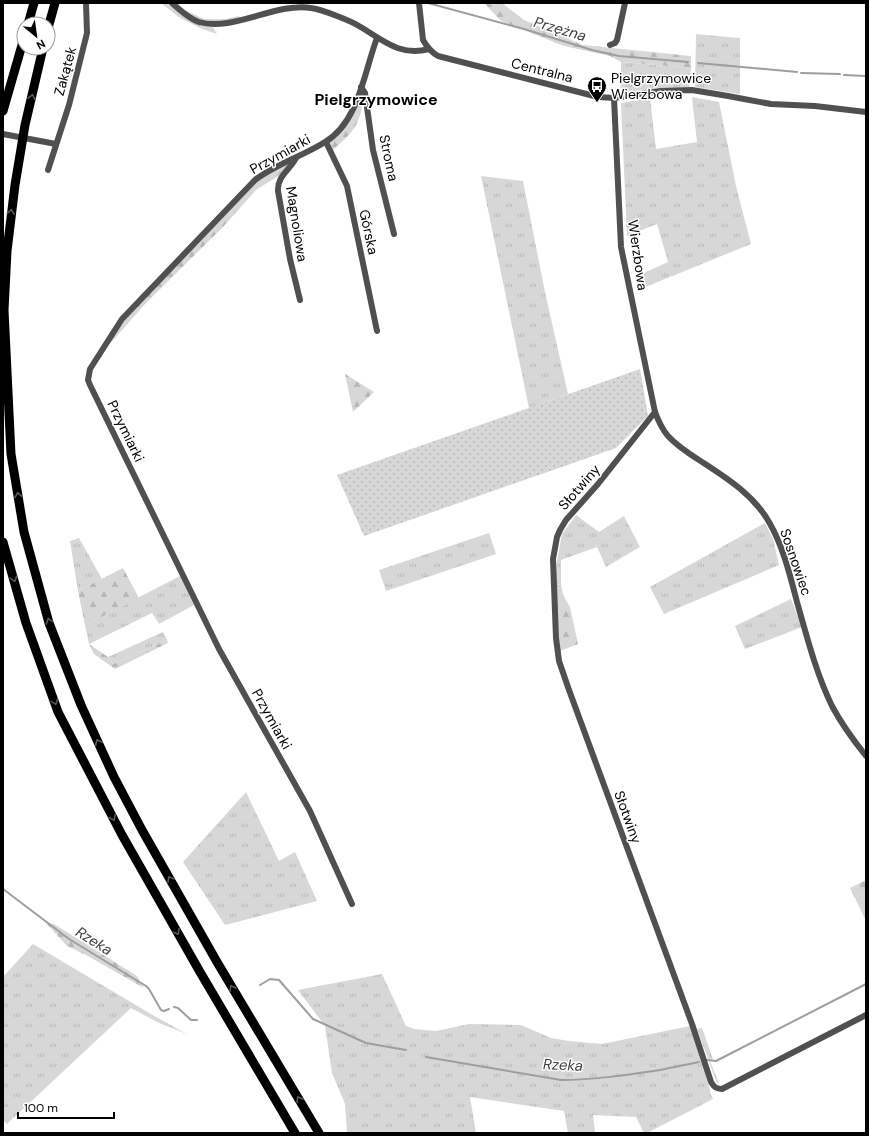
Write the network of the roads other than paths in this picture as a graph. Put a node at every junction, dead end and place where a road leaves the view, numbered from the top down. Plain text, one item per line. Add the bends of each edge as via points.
1 (34, 3) edge
2 (55, 3) edge
3 (86, 3) edge
4 (172, 3) edge
5 (419, 3) edge
6 (625, 3) edge
7 (30, 16) edge
8 (51, 16) edge
9 (377, 38) junction
10 (610, 45) dead end
11 (429, 50) junction
12 (19, 56) edge
13 (41, 56) edge
14 (361, 86) junction
15 (614, 98) junction
16 (3, 111) edge
17 (866, 112) edge
18 (3, 134) edge
19 (326, 142) junction
20 (56, 144) junction
21 (296, 158) junction
22 (48, 170) dead end
23 (394, 234) dead end
24 (300, 300) dead end
25 (377, 331) dead end
26 (655, 412) junction
27 (3, 542) edge
28 (866, 756) edge
29 (352, 904) dead end
30 (866, 1015) edge
31 (295, 1133) edge
32 (318, 1133) edge

1 - 7 highway
2 - 8 highway
3 - 20 street, Zakątek via 87,33 69,105
4 - 9 street via 198,22 209,24 284,9 311,8 358,25
5 - 11 street via 423,40
6 - 10 street via 617,40
9 - 11 street via 408,52
9 - 14 street, Przymiarki
11 - 15 street, Centralna via 438,56 598,97
12 - 16 highway
32 -> 13 highway via 217,962 114,777 81,705 49,623 24,532 10,454 4,310 7,251 15,185 25,125
14 - 19 street, Przymiarki via 347,122
14 - 23 street, Stroma via 365,92 373,150
15 - 17 street, Centralna via 660,91 692,90 771,104
15 - 26 street, Wierzbowa via 621,247
18 - 20 street
19 - 21 street, Przymiarki
19 - 25 street, Górska via 347,186
20 - 22 street, Zakątek
21 - 24 street, Magnoliowa via 279,180 278,191
21 - 29 street, Przymiarki via 255,180 122,319 90,369 88,380 219,649 310,811
26 - 28 street, Sosnowiec via 667,436 684,451 732,481 747,494 768,521 788,571 819,674 832,706
26 - 30 street, Słotwiny via 566,520 557,537 552,559 556,638 559,661 569,690 714,1087 722,1089
27 -> 31 highway via 26,622 58,712 122,835

